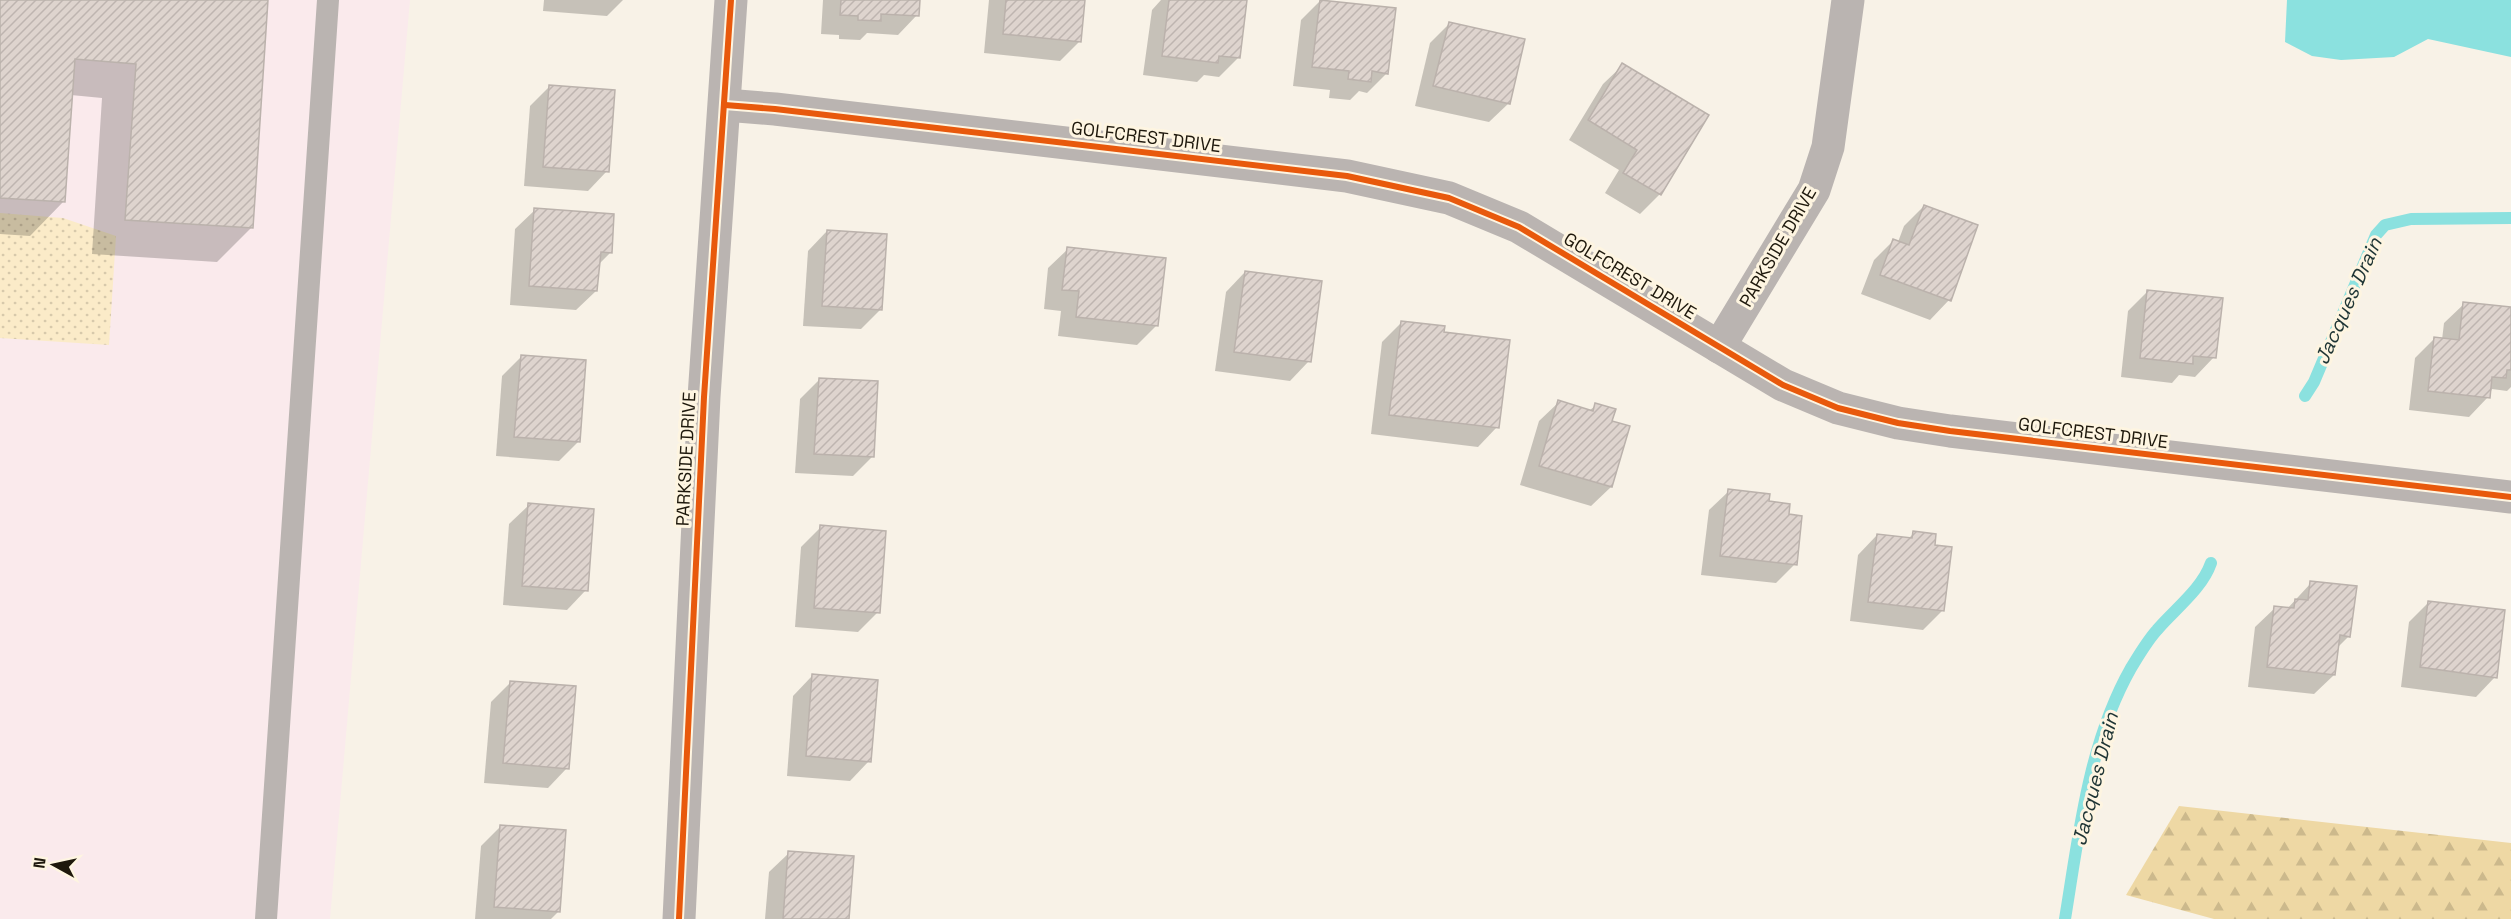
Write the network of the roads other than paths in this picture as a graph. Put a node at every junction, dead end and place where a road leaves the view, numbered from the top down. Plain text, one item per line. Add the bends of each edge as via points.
1 (328, 0) edge
2 (731, 0) edge
3 (1848, 0) edge
4 (725, 105) junction
5 (1719, 347) junction
6 (2511, 497) edge
7 (266, 919) edge
8 (679, 919) edge

1 - 7 lane
2 - 4 street, PARKSIDE DRIVE
3 - 5 street, PARKSIDE DRIVE via 1828,147 1814,190
4 - 5 street, GOLFCREST DRIVE via 1335,175 1430,193 1519,226
4 - 8 street, PARKSIDE DRIVE via 704,397
5 - 6 street, GOLFCREST DRIVE via 1783,385 1838,408 1898,423

